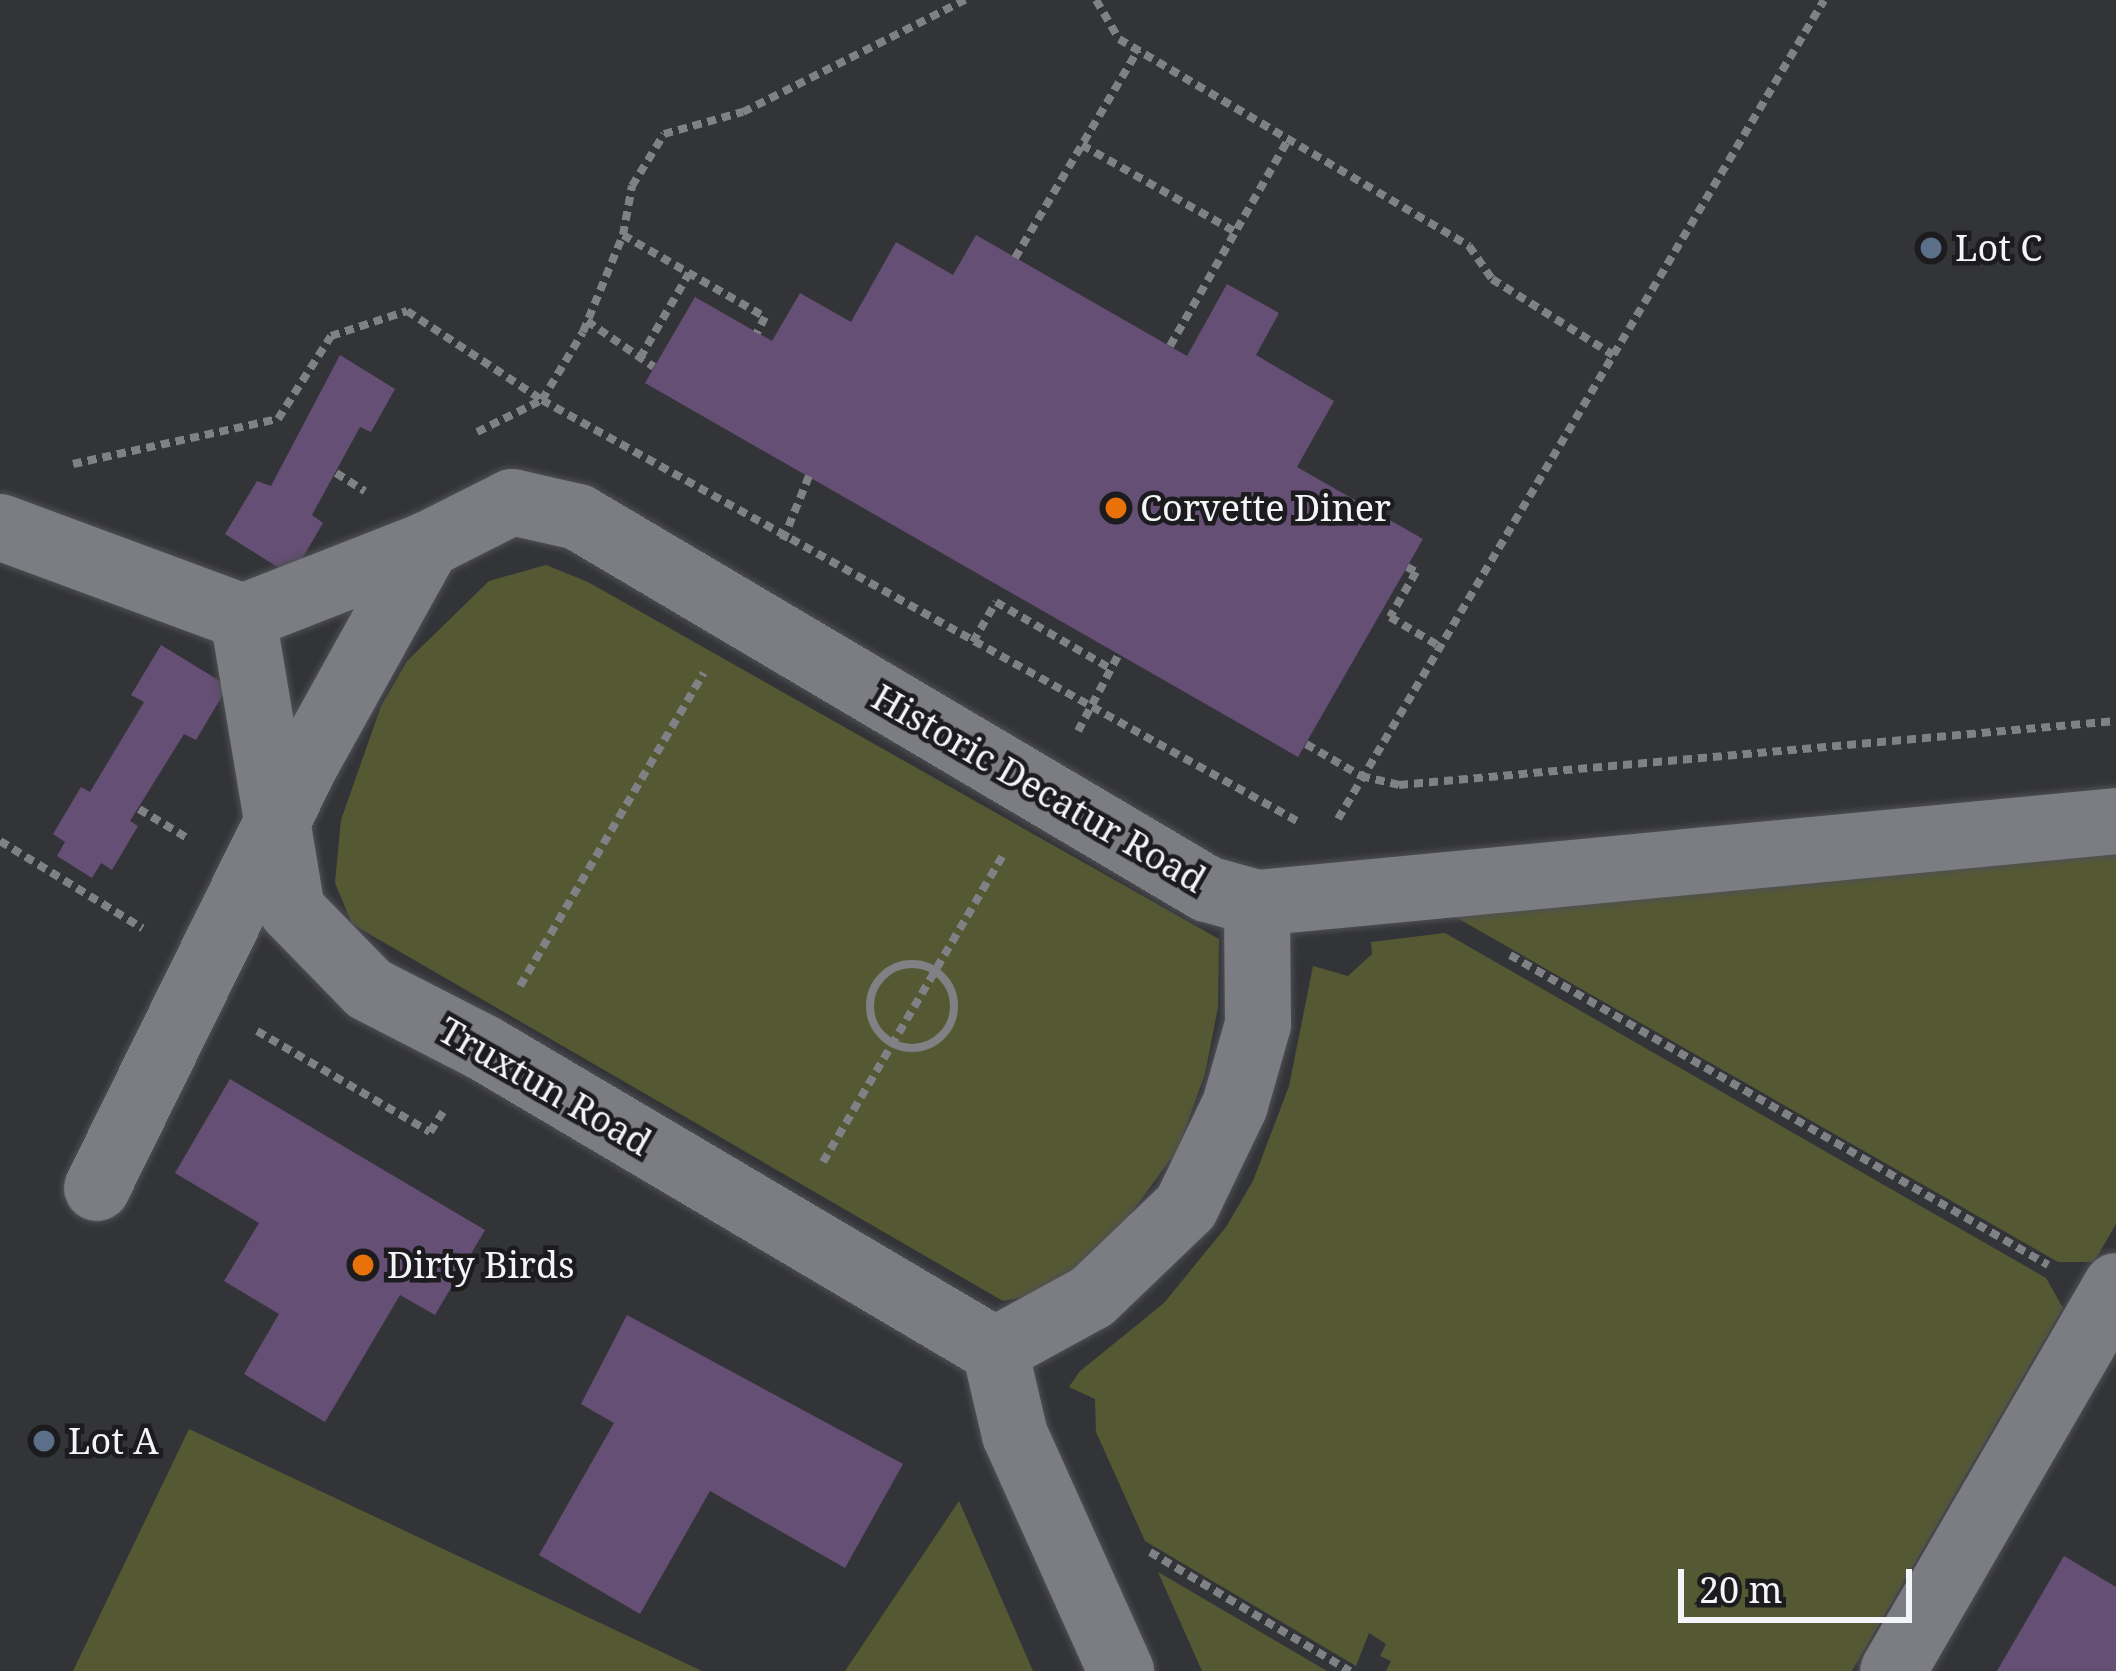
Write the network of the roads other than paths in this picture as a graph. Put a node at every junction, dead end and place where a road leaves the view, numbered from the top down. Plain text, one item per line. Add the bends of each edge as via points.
1 (0, 527) edge
2 (427, 545) junction
3 (243, 617) junction
4 (2116, 821) edge
5 (276, 828) junction
6 (1257, 903) junction
7 (97, 1188) dead end
8 (2090, 1280) edge
9 (995, 1350) junction
10 (1121, 1671) edge
11 (1893, 1671) edge

1 - 3 street
2 - 3 street, Historic Decatur Road
2 - 5 street
2 - 6 street, Historic Decatur Road via 512,502 578,517 1207,889
3 - 5 street, Truxtun Road
4 - 6 street, Historic Decatur Road
5 - 7 street
5 - 9 street, Truxtun Road via 292,910 369,989 484,1048
6 - 9 street via 1258,1024 1235,1105 1186,1208 1092,1298
8 - 11 street
9 - 10 street via 1016,1435

